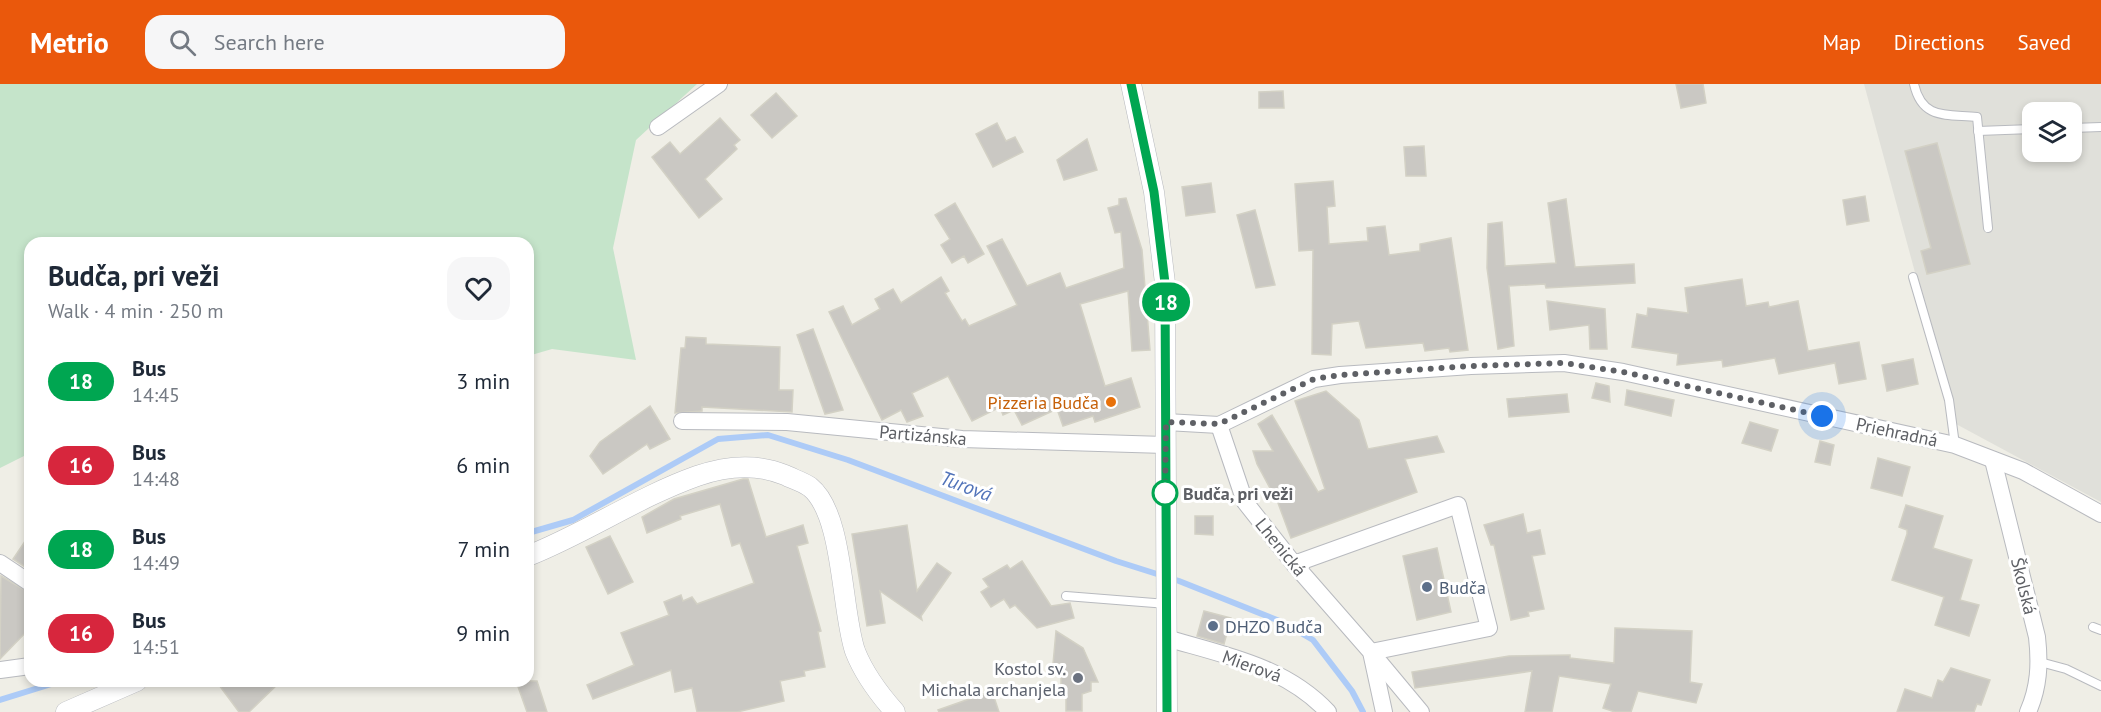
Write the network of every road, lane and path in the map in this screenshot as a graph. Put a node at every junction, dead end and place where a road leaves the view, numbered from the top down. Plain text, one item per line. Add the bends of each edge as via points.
1 (719, 84) edge
2 (1131, 84) edge
3 (1914, 84) edge
4 (658, 127) dead end
5 (2101, 127) edge
6 (2082, 128) edge
7 (2022, 129) edge
8 (1978, 131) junction
9 (1988, 228) dead end
10 (1913, 277) dead end
11 (682, 421) dead end
12 (1166, 422) junction
13 (1219, 424) junction
14 (1165, 445) junction
15 (1955, 445) junction
16 (1993, 460) junction
17 (2101, 514) edge
18 (534, 554) edge
19 (0, 563) edge
20 (1294, 564) junction
21 (24, 579) edge
22 (1066, 596) dead end
23 (1166, 598) junction
24 (1166, 638) junction
25 (1371, 652) junction
26 (2040, 662) junction
27 (24, 667) edge
28 (0, 670) edge
29 (2101, 686) edge
30 (127, 687) edge
31 (97, 707) edge
32 (66, 712) edge
33 (895, 712) edge
34 (1167, 712) edge
35 (1328, 712) edge
36 (1384, 712) edge
37 (1421, 712) edge
38 (2028, 712) edge

1 - 4 street
2 - 12 street via 1162,240 1167,330
3 - 8 lane via 1922,105 1930,112 1977,117
5 - 6 lane
7 - 8 lane
8 - 9 lane
10 - 15 lane via 1950,400
11 - 14 street, Partizánska via 787,422 962,440
12 - 13 street, Priehradná
12 - 14 street
13 - 15 street, Priehradná via 1314,379 1564,363
13 - 20 street, Lhenická via 1245,502
14 - 23 street
15 - 16 street, Priehradná
16 - 17 street, Priehradná via 2023,471
16 - 26 street, Školská
18 - 33 street via 696,476 748,466 794,479 810,487 822,501 830,522 855,651 876,690
19 - 21 street
20 - 25 street, Lhenická
20 - 25 street via 1458,505 1489,628
22 - 23 lane
23 - 24 street
24 - 34 street
24 - 35 street, Mierová via 1264,667 1289,680
25 - 36 street
25 - 37 street, Lhenická
26 - 29 lane via 2066,669
26 - 38 street, Školská
27 - 28 street
30 - 31 street
31 - 32 street

